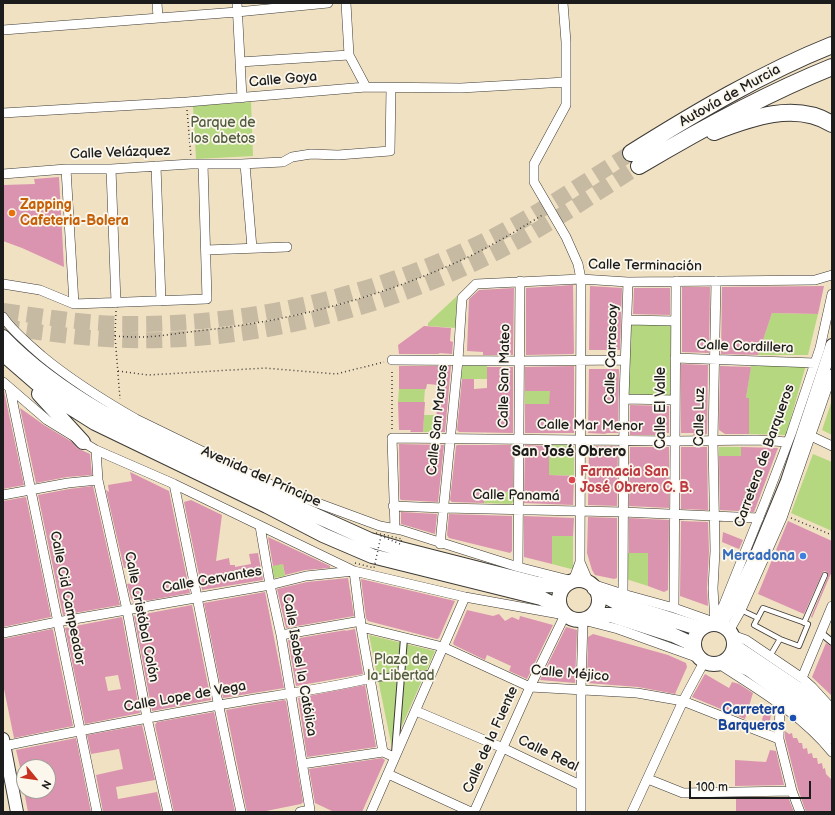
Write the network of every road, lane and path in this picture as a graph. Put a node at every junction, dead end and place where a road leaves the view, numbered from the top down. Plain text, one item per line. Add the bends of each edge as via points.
1 (157, 3) edge
2 (327, 3) edge
3 (346, 3) edge
4 (563, 3) edge
5 (237, 7) edge
6 (158, 17) junction
7 (3, 30) edge
8 (832, 45) edge
9 (349, 55) junction
10 (240, 62) junction
11 (832, 67) edge
12 (566, 82) junction
13 (366, 87) junction
14 (391, 88) junction
15 (242, 98) junction
16 (186, 102) junction
17 (3, 113) edge
18 (832, 124) edge
19 (664, 152) junction
20 (191, 164) junction
21 (203, 164) junction
22 (245, 164) junction
23 (156, 166) junction
24 (66, 169) junction
25 (111, 169) junction
26 (3, 174) edge
27 (550, 211) junction
28 (287, 247) dead end
29 (252, 248) junction
30 (206, 250) junction
31 (832, 274) edge
32 (581, 279) junction
33 (520, 281) junction
34 (676, 281) junction
35 (716, 281) junction
36 (628, 282) junction
37 (3, 284) edge
38 (832, 294) edge
39 (462, 298) joint
40 (161, 301) junction
41 (116, 303) junction
42 (74, 304) junction
43 (3, 317) edge
44 (626, 320) junction
45 (675, 321) junction
46 (3, 336) edge
47 (115, 336) junction
48 (832, 345) edge
49 (3, 354) edge
50 (675, 358) junction
51 (392, 360) junction
52 (458, 360) junction
53 (581, 360) junction
54 (625, 360) junction
55 (715, 360) junction
56 (520, 361) junction
57 (815, 363) junction
58 (118, 371) junction
59 (832, 374) edge
60 (30, 379) junction
61 (3, 382) edge
62 (10, 389) junction
63 (624, 399) junction
64 (675, 400) junction
65 (120, 410) junction
66 (811, 436) junction
67 (450, 437) junction
68 (392, 438) junction
69 (518, 438) junction
70 (581, 439) junction
71 (624, 440) junction
72 (713, 440) junction
73 (676, 441) junction
74 (83, 442) junction
75 (788, 442) junction
76 (832, 446) edge
77 (96, 450) junction
78 (98, 480) junction
79 (174, 484) junction
80 (32, 490) junction
81 (3, 495) edge
82 (393, 506) junction
83 (444, 508) junction
84 (518, 510) junction
85 (580, 511) junction
86 (623, 512) junction
87 (675, 514) junction
88 (714, 515) junction
89 (783, 515) junction
90 (759, 518) junction
91 (260, 526) junction
92 (395, 529) junction
93 (376, 533) dead end
94 (832, 535) edge
95 (440, 544) junction
96 (580, 562) junction
97 (355, 567) junction
98 (518, 567) junction
99 (824, 575) dead end
100 (570, 582) junction
101 (270, 585) junction
102 (592, 585) junction
103 (623, 594) junction
104 (198, 596) junction
105 (465, 597) junction
106 (832, 606) edge
107 (674, 608) junction
108 (127, 610) junction
109 (741, 610) junction
110 (563, 613) junction
111 (758, 618) junction
112 (585, 619) junction
113 (57, 622) junction
114 (804, 623) junction
115 (361, 624) junction
116 (720, 630) junction
117 (3, 633) edge
118 (821, 633) junction
119 (281, 634) junction
120 (404, 638) junction
121 (780, 639) junction
122 (832, 642) edge
123 (443, 647) junction
124 (700, 656) junction
125 (770, 656) junction
126 (723, 662) junction
127 (432, 674) junction
128 (401, 676) junction
129 (371, 678) junction
130 (802, 678) junction
131 (530, 687) junction
132 (581, 689) junction
133 (291, 693) junction
134 (684, 701) junction
135 (780, 703) junction
136 (218, 705) junction
137 (832, 709) edge
138 (416, 711) junction
139 (147, 718) junction
140 (832, 721) edge
141 (79, 730) junction
142 (832, 737) edge
143 (779, 739) junction
144 (4, 742) edge
145 (503, 748) junction
146 (383, 752) junction
147 (832, 752) edge
148 (394, 756) junction
149 (5, 762) edge
150 (302, 764) junction
151 (388, 774) junction
152 (648, 779) junction
153 (580, 785) junction
154 (792, 791) junction
155 (313, 811) edge
156 (17, 812) edge
157 (97, 812) edge
158 (168, 812) edge
159 (241, 812) edge
160 (300, 812) edge
161 (371, 812) edge
162 (473, 812) edge
163 (581, 812) edge
164 (632, 812) edge
165 (800, 812) edge

1 - 6 street
2 - 5 street
3 - 9 street
4 - 12 street
5 - 6 street
5 - 10 street
6 - 7 street
8 - 19 highway, Autovía de Murcia via 762,77 690,117 635,160
9 - 10 street
9 - 13 street
10 - 15 street
11 - 19 highway, Autovía de Murcia via 735,112
12 - 14 street, Calle Goya via 461,88
12 - 27 street via 566,106 534,164 534,182
13 - 14 street, Calle Goya
13 - 15 street, Calle Goya
14 - 22 street, Calle Velázquez via 390,151 338,155 311,154 283,162
15 - 16 street, Calle Goya
16 - 17 street, Calle Goya
16 - 20 path
18 - 19 highway via 812,116 780,113 730,126
20 - 21 street, Calle Velázquez
20 - 23 street, Calle Velázquez
21 - 22 street, Calle Velázquez
21 - 30 street
22 - 29 street
23 - 25 street, Calle Velázquez
23 - 40 street
24 - 25 street, Calle Velázquez
24 - 26 street, Calle Velázquez
24 - 42 street
25 - 41 street
27 - 32 street via 566,237 578,264
27 - 47 path via 448,266 341,304 278,320 216,329 146,337
28 - 29 street
29 - 30 street
30 - 40 street via 207,299
31 - 35 street, Calle Terminación via 815,280
32 - 33 street, Calle Terminación
32 - 36 street, Calle Terminación
32 - 53 street
33 - 39 street, Calle Terminación via 476,284
33 - 56 street, Calle San Mateo
34 - 35 street, Calle Terminación
34 - 36 street, Calle Terminación
34 - 45 street, Calle El Valle
35 - 55 street, Calle Luz
36 - 44 street, Calle Carrascoy
37 - 42 street via 40,290
38 - 57 street, Carretera de Barqueros
39 - 52 street, Calle San Marcos
40 - 41 street
41 - 42 street
41 - 47 path
43 - 65 street, Avenida del Príncipe via 28,344 63,372
44 - 45 street
44 - 54 street, Calle Carrascoy
45 - 50 street, Calle El Valle
46 - 100 main road, Avenida del Príncipe via 43,373 102,412 277,498 370,540 538,584 559,586
47 - 58 path
48 - 116 main road, Carretera de Barqueros via 787,481
49 - 60 main road, Avenida del Príncipe
50 - 55 street, Calle Cordillera
50 - 64 street, Calle El Valle
51 - 52 street
51 - 58 path via 336,374 265,368 148,375
51 - 68 path
52 - 56 street
52 - 67 street, Calle San Marcos
53 - 54 street
53 - 56 street
53 - 70 street
54 - 63 street, Calle Carrascoy
55 - 57 street, Calle Cordillera
55 - 72 street, Calle Luz
56 - 69 street, Calle San Mateo
57 - 75 street, Carretera de Barqueros
58 - 65 path
59 - 66 street
60 - 74 main road via 42,398
60 - 110 main road, Avenida del Príncipe via 95,423 323,535 372,556 542,598
61 - 62 street
62 - 74 street via 47,420
62 - 80 street, Calle Cid Campeador
63 - 64 street
63 - 71 street, Calle Carrascoy
64 - 73 street, Calle El Valle
65 - 92 street, Avenida del Príncipe via 282,490 380,526
66 - 76 street
66 - 89 street
67 - 68 street, Calle Mar Menor
67 - 69 street, Calle Mar Menor
67 - 83 street, Calle San Marcos
68 - 82 street
69 - 70 street, Calle Mar Menor
69 - 84 street, Calle San Mateo
70 - 71 street, Calle Mar Menor
70 - 85 street
71 - 73 street, Calle Mar Menor
71 - 86 street, Calle Carrascoy
72 - 73 street, Calle Mar Menor
72 - 75 street, Calle Mar Menor
72 - 88 street, Calle Luz
73 - 87 street, Calle El Valle
74 - 77 street
75 - 90 street, Carretera de Barqueros
77 - 78 street, Calle Cristóbal Colón
77 - 79 street
78 - 80 street via 68,482
78 - 108 street, Calle Cristóbal Colón
79 - 91 street
79 - 104 street
80 - 81 street
80 - 113 street, Calle Cid Campeador
82 - 83 street, Calle Panamá
82 - 92 street
83 - 84 street, Calle Panamá
83 - 95 street, Calle San Marcos
84 - 85 street, Calle Panamá
84 - 98 street, Calle San Mateo
85 - 86 street, Calle Panamá
85 - 96 street
86 - 87 street, Calle Panamá
86 - 103 street, Calle Carrascoy
87 - 88 street, Calle Panamá
87 - 107 street, Calle El Valle
88 - 90 street, Calle Panamá
88 - 116 street, Calle Luz via 713,588
89 - 94 path
89 - 109 street
90 - 116 street, Carretera de Barqueros
91 - 97 street
91 - 101 street, Calle Isabel la Católica
92 - 95 street, Avenida del Príncipe
93 - 97 path, bridge via 402,539 400,544 381,536 374,568
95 - 98 street, Avenida del Príncipe
96 - 100 street
96 - 102 street
97 - 101 street, Calle Cervantes
97 - 105 street
97 - 115 street
98 - 100 street, Avenida del Príncipe
99 - 114 lane
100 - 102 main road via 584,581
100 - 110 main road via 564,586 559,596 558,601
101 - 104 street, Calle Cervantes
101 - 119 street, Calle Isabel la Católica
102 - 103 street
102 - 112 main road via 599,599 598,604 593,614
102 - 116 main road via 618,603
103 - 107 street
104 - 108 street, Calle Cervantes
104 - 136 street
105 - 110 street
105 - 123 street
106 - 118 street
107 - 116 street via 708,620
108 - 113 street, Calle Cervantes
108 - 139 street, Calle Cristóbal Colón
109 - 111 lane
109 - 116 street
110 - 112 main road via 573,620
110 - 131 street, Calle de la Fuente
111 - 114 lane via 763,608
111 - 121 lane via 754,625
112 - 124 main road via 611,615 673,635 688,642
112 - 132 street
113 - 117 street, Calle Cervantes
113 - 141 street, Calle Cid Campeador
114 - 121 lane via 808,624 799,646
115 - 119 street
115 - 120 street, Calle Méjico
115 - 129 street
116 - 124 main road via 697,635 694,642
116 - 125 street via 746,640
116 - 126 main road via 732,654
116 - 140 main road via 801,691
118 - 122 street
118 - 130 street
119 - 133 street, Calle Isabel la Católica
120 - 123 street, Calle Méjico
120 - 128 street
121 - 125 lane
123 - 127 street
123 - 131 street, Calle Méjico
124 - 126 main road via 709,664
124 - 134 street
125 - 130 street
126 - 135 street
126 - 142 main road via 749,669 795,702
127 - 128 street
127 - 138 street
128 - 129 street
128 - 148 street
129 - 133 street, Calle Lope de Vega
129 - 146 street
130 - 137 street
131 - 132 street, Calle Méjico
131 - 145 street, Calle de la Fuente
132 - 134 street, Calle Méjico via 637,693
132 - 153 street
133 - 136 street, Calle Lope de Vega
133 - 150 street, Calle Isabel la Católica
134 - 143 street, Calle Méjico
134 - 152 street
135 - 143 street
135 - 147 street
136 - 139 street, Calle Lope de Vega
136 - 159 street
138 - 145 street, Calle Real
138 - 148 street
139 - 141 street, Calle Lope de Vega
139 - 158 street, Calle Cristóbal Colón
141 - 144 street, Calle Lope de Vega
141 - 157 street, Calle Cid Campeador
143 - 154 street
144 - 149 main road
145 - 153 street, Calle Real
145 - 162 street, Calle de la Fuente
146 - 148 street
146 - 150 street
148 - 151 street
149 - 156 main road
150 - 155 street, Calle Isabel la Católica
151 - 161 street
151 - 162 street
152 - 154 street via 683,792
152 - 164 street
153 - 163 street
154 - 165 street
155 - 160 street

